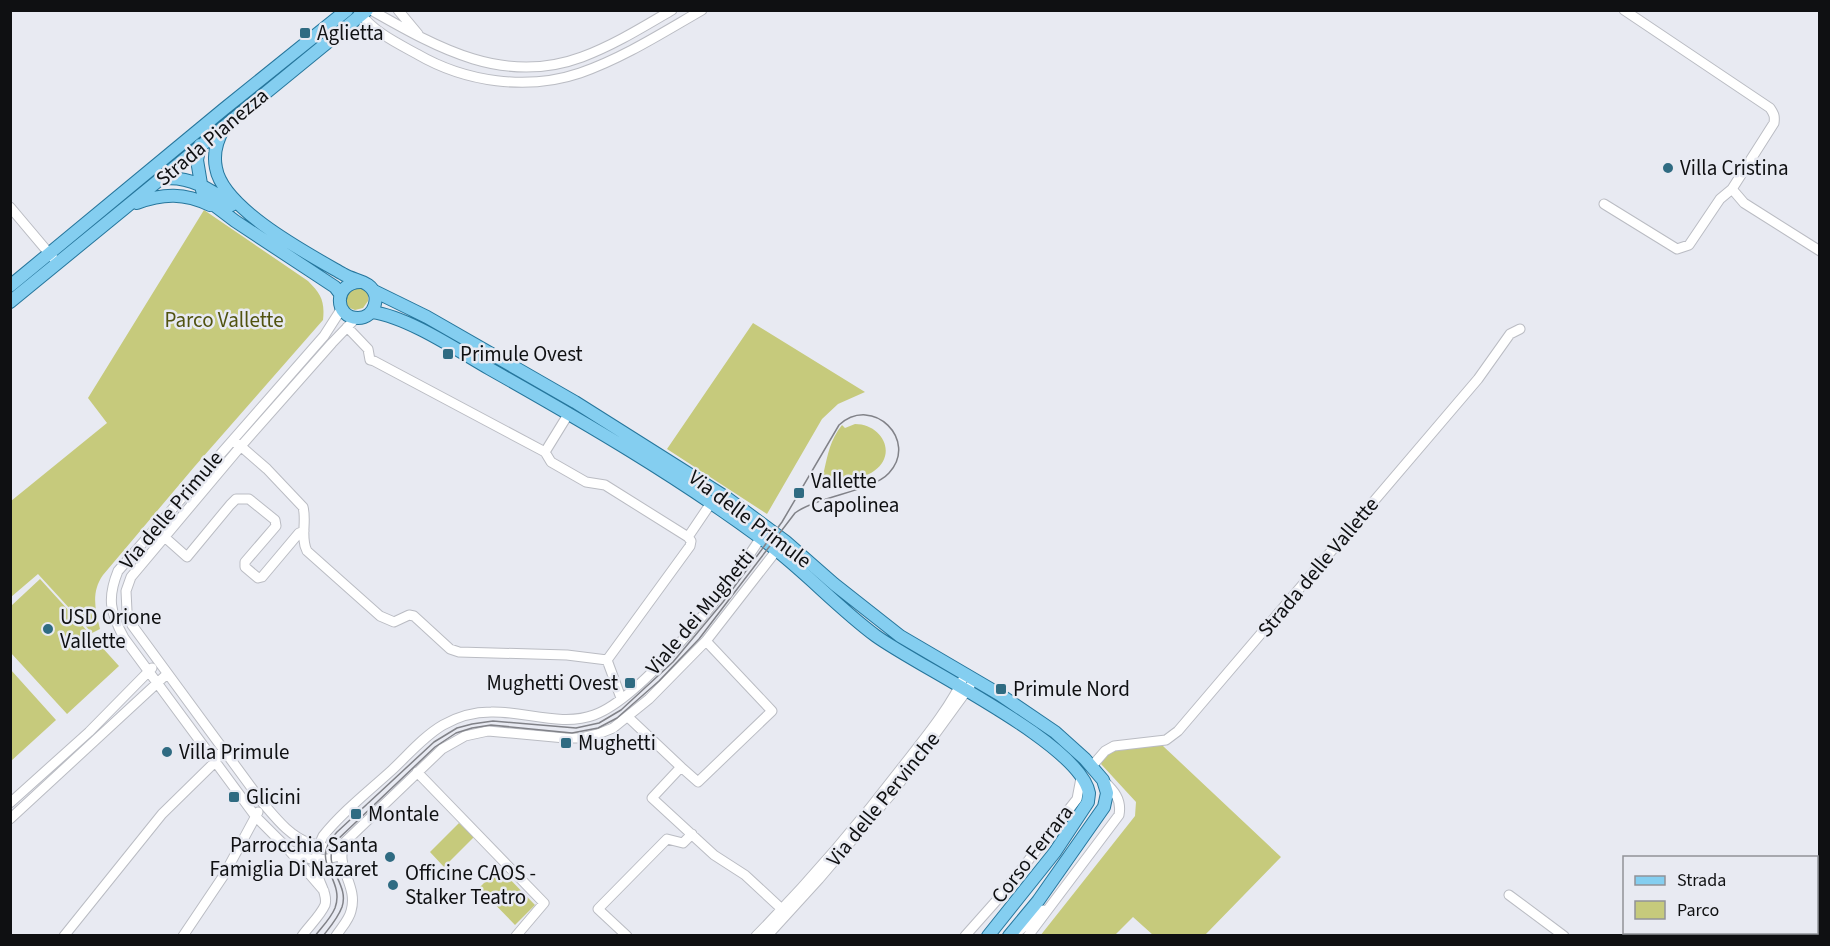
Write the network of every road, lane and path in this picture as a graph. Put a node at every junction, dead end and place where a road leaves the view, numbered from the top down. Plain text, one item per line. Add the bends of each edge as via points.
1 (347, 10) edge
2 (398, 10) edge
3 (672, 10) edge
4 (702, 10) edge
5 (1624, 10) edge
6 (365, 12) edge
7 (380, 34) junction
8 (338, 35) junction
9 (422, 38) junction
10 (224, 109) junction
11 (226, 124) junction
12 (199, 147) junction
13 (161, 179) junction
14 (201, 184) junction
15 (1732, 189) junction
16 (113, 201) junction
17 (1604, 204) dead end
18 (131, 205) junction
19 (10, 207) edge
20 (216, 208) junction
21 (247, 212) junction
22 (1820, 251) edge
23 (54, 259) junction
24 (360, 282) junction
25 (10, 286) edge
26 (374, 291) junction
27 (341, 294) junction
28 (10, 302) edge
29 (342, 308) junction
30 (372, 312) junction
31 (352, 322) junction
32 (1520, 329) dead end
33 (575, 402) junction
34 (569, 413) junction
35 (232, 439) junction
36 (241, 446) junction
37 (545, 452) junction
38 (711, 503) junction
39 (154, 528) junction
40 (304, 531) junction
41 (764, 533) junction
42 (164, 536) junction
43 (688, 537) junction
44 (780, 546) junction
45 (706, 641) junction
46 (607, 660) junction
47 (158, 662) junction
48 (149, 671) junction
49 (167, 674) junction
50 (970, 678) junction
51 (158, 683) junction
52 (963, 689) junction
53 (621, 698) junction
54 (628, 717) junction
55 (89, 732) junction
56 (96, 741) junction
57 (223, 749) junction
58 (215, 762) junction
59 (1092, 766) junction
60 (681, 767) junction
61 (417, 772) junction
62 (1081, 778) junction
63 (38, 780) junction
64 (1103, 780) junction
65 (46, 788) junction
66 (262, 802) junction
67 (10, 803) edge
68 (256, 817) junction
69 (10, 819) edge
70 (692, 834) junction
71 (319, 845) junction
72 (287, 848) junction
73 (341, 855) junction
74 (316, 861) junction
75 (324, 891) junction
76 (1509, 895) dead end
77 (1059, 896) junction
78 (785, 912) junction
79 (64, 936) edge
80 (183, 936) edge
81 (302, 936) edge
82 (336, 936) edge
83 (516, 936) edge
84 (627, 936) edge
85 (756, 936) edge
86 (767, 936) edge
87 (965, 936) edge
88 (988, 936) edge
89 (1011, 936) edge
90 (1028, 936) edge
91 (1564, 936) edge

1 - 10 main road, Strada Pianezza
2 - 9 street
3 - 9 street via 609,46 545,67 486,63 449,52
4 - 7 street via 599,66 541,81 501,81 464,74 423,58
5 - 15 street via 1775,115 1774,123
6 - 7 street
6 - 8 main road, Strada Pianezza
6 - 9 street
7 - 8 street via 367,31
8 - 11 main road, Strada Pianezza
10 - 12 main road
10 - 16 main road, Strada Pianezza
11 - 12 main road, Strada Pianezza
11 - 21 main road via 218,139 215,167 224,187
12 - 13 main road, Strada Pianezza
12 - 14 main road
13 - 14 main road
13 - 16 main road
13 - 18 main road, Strada Pianezza
14 - 20 main road
14 - 21 main road
15 - 17 street via 1720,199 1689,245 1677,249
15 - 22 street via 1744,203
16 - 23 main road, Strada Pianezza
18 - 20 main road via 160,195 176,195 192,197
18 - 23 main road, Strada Pianezza
19 - 23 street
20 - 27 main road
21 - 24 main road
23 - 25 main road, Strada Pianezza
23 - 28 main road, Strada Pianezza
24 - 26 main road
24 - 27 main road via 349,284
26 - 30 main road via 376,304
26 - 33 main road, Via delle Primule
27 - 29 main road
29 - 31 main road
29 - 35 street, Via delle Primule via 324,336
30 - 31 main road
30 - 34 main road, Via delle Primule via 410,325
31 - 36 street, Via delle Primule
31 - 37 street via 370,360
32 - 59 street, Strada delle Vallette via 1510,334 1478,379 1179,731 1166,740 1114,746
33 - 34 main road
33 - 41 main road, Via delle Primule via 693,476
34 - 37 street
34 - 38 main road, Via delle Primule
35 - 36 street, Via delle Primule
35 - 39 street, Via delle Primule
36 - 40 street, Via delle Primule via 300,501 305,515
36 - 42 street, Via delle Primule
37 - 43 street via 551,462 586,482 605,485
38 - 41 main road, Via delle Primule
38 - 43 street, Via delle Primule
39 - 42 street
39 - 48 street, Via delle Primule via 118,571 111,588 115,622
40 - 42 street, Via delle Primule via 262,578 245,567 245,562 276,526 275,520 249,499 236,499 187,556
40 - 46 street, Via delle Primule via 307,551 380,616 394,622 414,616 459,652
41 - 44 main road, Via delle Primule
41 - 53 street, Viale dei Mughetti via 691,629
42 - 47 street, Via delle Primule via 131,577 126,591 132,626
43 - 46 street, Via delle Primule via 690,546
44 - 45 street, Viale dei Mughetti
44 - 50 main road, Via delle Primule via 900,636
44 - 52 main road, Via delle Primule via 878,637
45 - 54 street, Viale dei Mughetti
45 - 60 street, Viale dei Mughetti via 772,711 698,783
46 - 53 street
47 - 48 street
47 - 49 street, Via delle Primule
48 - 51 street, Via delle Primule
48 - 55 street
49 - 51 street
49 - 57 street, Via delle Primule
50 - 52 street, Via delle Pervinche
50 - 59 main road, Via delle Primule via 1030,713
51 - 56 street
51 - 58 street, Via delle Primule
52 - 62 main road, Via delle Primule via 1034,732 1068,760
52 - 78 street, Via delle Pervinche
53 - 71 street, Viale dei Mughetti via 604,710 579,719 489,711 456,719 430,734 330,827
54 - 60 street, Viale dei Mughetti
54 - 61 street, Viale dei Mughetti via 613,728 581,738 488,731 471,734 452,742
55 - 56 street
55 - 63 street
56 - 65 street
57 - 58 street
57 - 66 street, Via delle Primule
58 - 68 street, Via delle Primule
58 - 79 street via 162,814
59 - 64 main road, Via delle Primule
60 - 70 street via 652,798
61 - 73 street, Viale dei Mughetti via 350,837
61 - 83 street via 544,903
62 - 87 street, Corso Ferrara via 1077,799
62 - 88 main road, Corso Ferrara via 1089,793 1081,815
63 - 65 street
63 - 67 street
64 - 77 street, Corso Ferrara via 1117,795 1119,815
64 - 89 main road, Corso Ferrara via 1107,793 1100,814
65 - 69 street
66 - 68 street
66 - 71 street, Via delle Primule via 296,836
68 - 72 street, Via delle Primule
68 - 80 street via 224,875
70 - 78 street
70 - 84 street via 684,843 667,839 598,909
71 - 73 street, Via delle Primule
71 - 74 street, Viale dei Mughetti
72 - 74 street, Via delle Primule
72 - 75 street, Via delle Primule
73 - 74 street
73 - 82 street via 353,902 349,918
74 - 75 street, Viale dei Mughetti
75 - 81 street via 324,906
76 - 91 street
77 - 89 street, Corso Ferrara
77 - 90 street, Corso Ferrara
78 - 85 street, Via delle Pervinche
78 - 86 street, Via delle Pervinche

